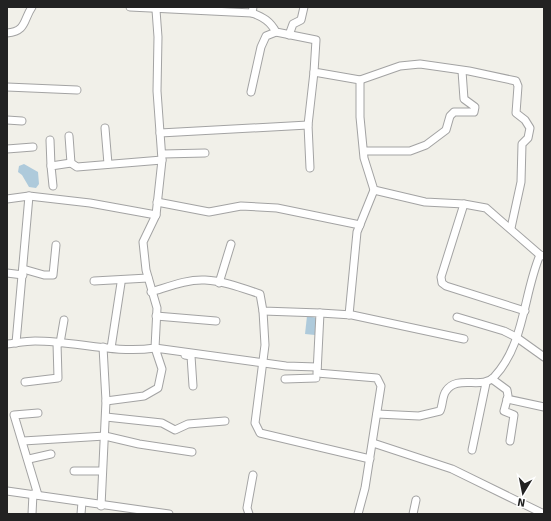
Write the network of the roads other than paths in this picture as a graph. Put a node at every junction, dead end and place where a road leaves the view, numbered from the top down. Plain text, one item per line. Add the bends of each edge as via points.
1 (32, 7) edge
2 (130, 7) edge
3 (304, 7) edge
4 (156, 10) junction
5 (252, 10) edge
6 (276, 32) junction
7 (7, 33) edge
8 (289, 35) junction
9 (462, 71) junction
10 (314, 72) junction
11 (360, 80) junction
12 (7, 87) edge
13 (77, 90) dead end
14 (251, 92) dead end
15 (7, 120) edge
16 (22, 121) dead end
17 (308, 125) junction
18 (105, 128) dead end
19 (160, 133) junction
20 (69, 136) dead end
21 (50, 140) dead end
22 (33, 147) dead end
23 (7, 149) edge
24 (364, 151) junction
25 (205, 153) dead end
26 (163, 157) junction
27 (71, 163) junction
28 (108, 164) junction
29 (51, 166) junction
30 (310, 168) dead end
31 (53, 186) dead end
32 (374, 190) junction
33 (29, 196) junction
34 (7, 199) edge
35 (157, 202) junction
36 (464, 204) junction
37 (156, 215) junction
38 (360, 225) junction
39 (511, 228) junction
40 (232, 244) dead end
41 (56, 245) dead end
42 (542, 256) edge
43 (23, 272) junction
44 (7, 273) edge
45 (148, 278) junction
46 (94, 281) dead end
47 (121, 282) dead end
48 (218, 283) junction
49 (151, 292) junction
50 (264, 311) junction
51 (525, 311) junction
52 (320, 313) junction
53 (349, 315) junction
54 (457, 317) dead end
55 (156, 318) junction
56 (64, 320) dead end
57 (216, 321) dead end
58 (181, 322) dead end
59 (516, 337) junction
60 (464, 339) dead end
61 (16, 343) junction
62 (59, 343) junction
63 (7, 344) edge
64 (107, 347) junction
65 (156, 350) junction
66 (544, 357) edge
67 (263, 361) junction
68 (317, 367) junction
69 (316, 378) dead end
70 (285, 379) dead end
71 (489, 381) junction
72 (25, 382) dead end
73 (193, 386) dead end
74 (507, 399) junction
75 (106, 401) junction
76 (544, 407) edge
77 (38, 413) dead end
78 (377, 414) junction
79 (106, 417) junction
80 (225, 421) dead end
81 (105, 436) junction
82 (23, 441) junction
83 (510, 441) dead end
84 (373, 443) junction
85 (472, 450) dead end
86 (192, 452) dead end
87 (51, 454) dead end
88 (370, 458) junction
89 (29, 459) junction
90 (74, 471) dead end
91 (102, 471) junction
92 (253, 475) dead end
93 (7, 491) edge
94 (36, 495) junction
95 (416, 500) dead end
96 (82, 502) junction
97 (101, 506) junction
98 (124, 511) edge
99 (32, 514) edge
100 (81, 514) edge
101 (169, 514) edge
102 (249, 514) edge
103 (358, 514) edge
104 (413, 514) edge
105 (544, 514) edge

1 - 7 street via 23,26 16,32
2 - 4 street
3 - 8 street via 301,20 293,24
4 - 5 street
4 - 19 street
5 - 6 street via 272,24
6 - 8 street
6 - 14 street via 266,36 261,47
8 - 10 street via 316,40
9 - 11 street via 420,64 400,66
9 - 24 street via 464,99 475,107 474,112 454,112 450,116 446,130 426,145 410,151
9 - 39 street via 516,81 518,86 516,113 530,128 528,138 522,144 521,182
10 - 11 street
10 - 17 street
11 - 24 street via 360,117
12 - 13 street
15 - 16 street
17 - 19 street
17 - 30 street
18 - 28 street
19 - 26 street
20 - 27 street
21 - 29 street
22 - 23 street
24 - 32 street
25 - 26 street
26 - 28 street
26 - 35 street
27 - 28 street via 77,167
27 - 29 street
29 - 31 street
32 - 36 street via 425,202
32 - 38 street
33 - 34 street
33 - 37 street via 90,203
33 - 43 street
35 - 37 street
35 - 38 street via 209,212 241,206 277,208
36 - 39 street via 486,208
36 - 51 street via 441,277 442,283
37 - 45 street via 143,242
38 - 53 street via 357,232
39 - 42 street
40 - 48 street
41 - 43 street via 53,275
42 - 51 street via 536,265
43 - 44 street
43 - 61 street
45 - 46 street
45 - 49 street
47 - 64 street
48 - 49 street via 205,280 182,283
48 - 50 street via 260,294
49 - 55 street via 157,308
50 - 52 street
50 - 67 street via 266,345
51 - 59 street
52 - 53 street
52 - 68 street
53 - 60 street
54 - 59 street via 491,326
55 - 57 street
55 - 58 street
55 - 65 street
56 - 62 street
59 - 66 street
59 - 71 street via 504,365
61 - 62 street
61 - 63 street
62 - 64 street
62 - 72 street via 58,378
64 - 65 street
64 - 75 street
65 - 67 street
65 - 73 street via 191,356
65 - 75 street via 162,369 158,388 144,396
67 - 68 street via 286,366
67 - 88 street via 255,424 260,433
68 - 78 street via 317,373 326,375 377,378 381,386
69 - 70 street
71 - 74 street via 507,390
71 - 78 street via 463,382 453,386 446,391 440,411 419,416
71 - 85 street
74 - 76 street
74 - 83 street via 504,412 514,415
75 - 79 street
77 - 82 street via 14,415
78 - 84 street
79 - 80 street via 162,424 174,430 188,424
79 - 81 street
81 - 82 street
81 - 86 street
81 - 91 street
82 - 89 street
84 - 88 street
84 - 105 street via 452,469
87 - 89 street
88 - 103 street
89 - 94 street
90 - 91 street
91 - 97 street
92 - 102 street via 247,508
93 - 94 street
94 - 96 street
94 - 99 street
95 - 104 street
96 - 97 street
96 - 100 street
97 - 98 street
98 - 101 street

